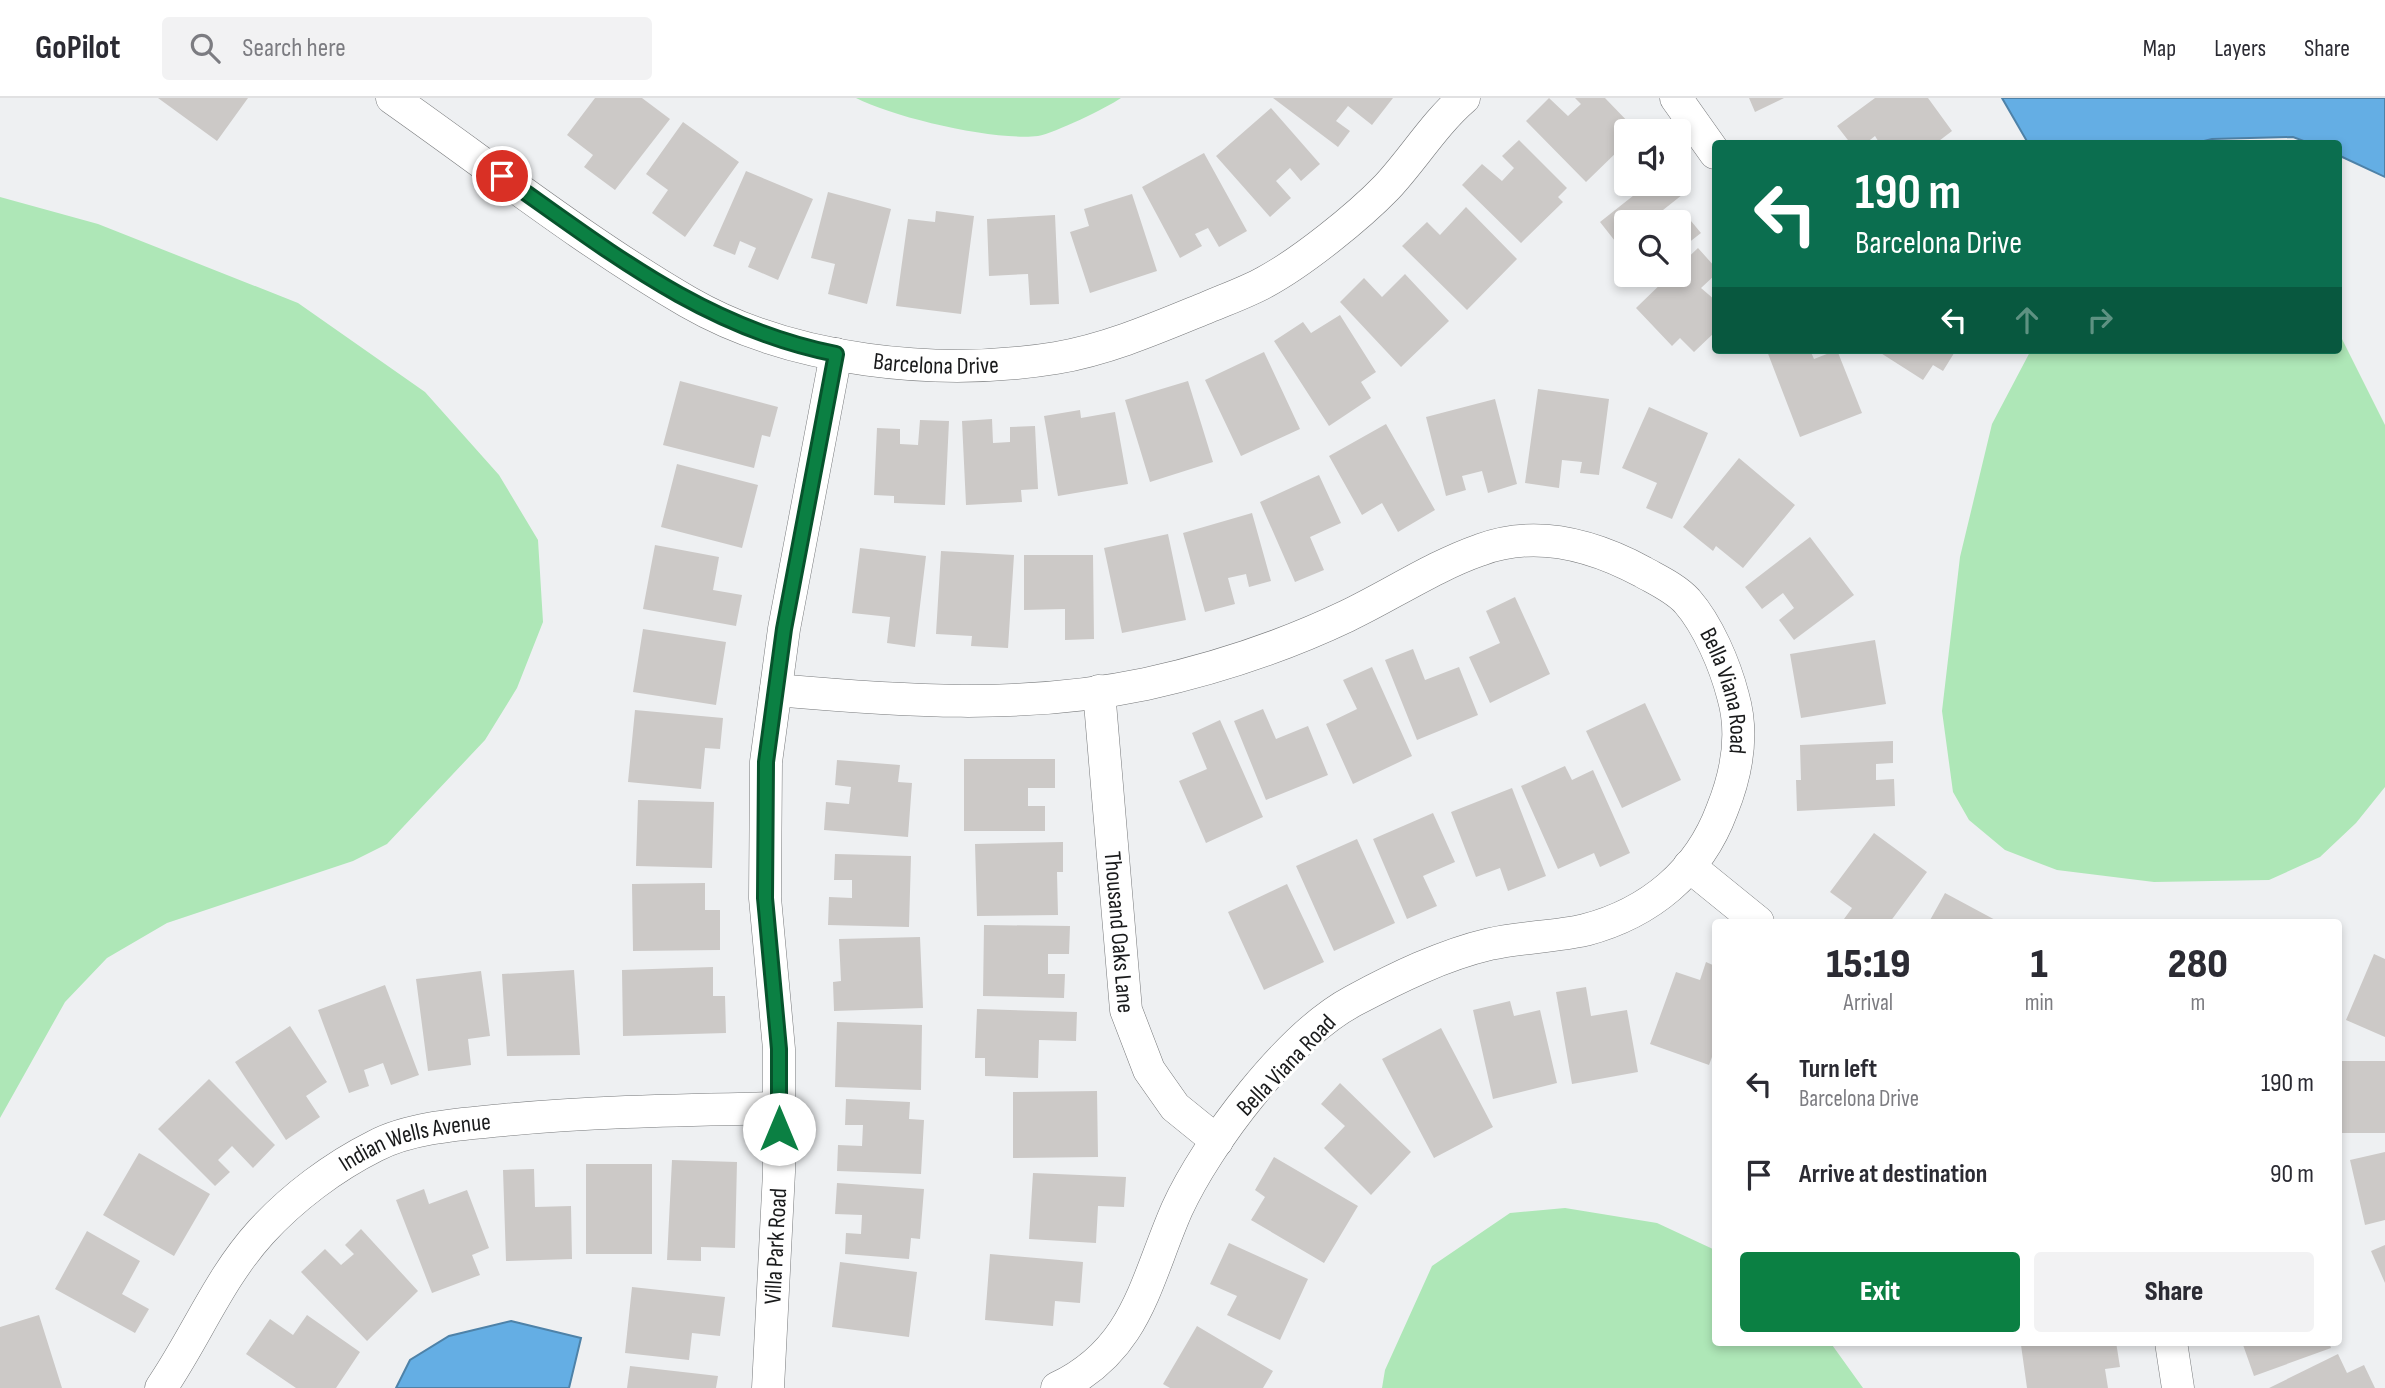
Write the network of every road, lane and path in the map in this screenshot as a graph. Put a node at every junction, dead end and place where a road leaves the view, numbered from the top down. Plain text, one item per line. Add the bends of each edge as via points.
1 (393, 98) edge
2 (1464, 98) edge
3 (1676, 98) edge
4 (1712, 149) edge
5 (836, 354) junction
6 (776, 690) junction
7 (1099, 691) junction
8 (1689, 866) junction
9 (1754, 919) edge
10 (779, 1108) junction
11 (1217, 1141) junction
12 (2172, 1346) edge
13 (162, 1388) edge
14 (768, 1388) edge
15 (1057, 1388) edge
16 (2178, 1388) edge

1 - 5 street, Barcelona Drive via 612,253 691,303 755,331
2 - 5 street, Barcelona Drive via 1386,188 1328,237 1265,282 1183,317 1126,340 1057,358 934,366
3 - 4 street
5 - 6 street, Villa Park Road
6 - 7 street, Bella Viana Road via 918,703 1050,698
6 - 10 street, Villa Park Road via 766,762 765,898 779,1049
7 - 8 street, Bella Viana Road via 1146,684 1244,657 1340,619 1482,548 1572,542 1609,554 1686,600 1710,637 1734,696 1740,746 1729,793 1711,840
7 - 11 street, Thousand Oaks Lane via 1126,1010 1149,1070 1175,1107
8 - 9 street
8 - 11 street, Bella Viana Road via 1638,910 1585,929 1489,945 1415,970 1346,1004 1299,1044 1248,1098
10 - 13 street, Indian Wells Avenue via 564,1114 446,1125 376,1145 304,1192 260,1233 223,1281
10 - 14 street, Villa Park Road
11 - 15 street, Bella Viana Road via 1178,1209 1135,1316 1108,1352
12 - 16 street

